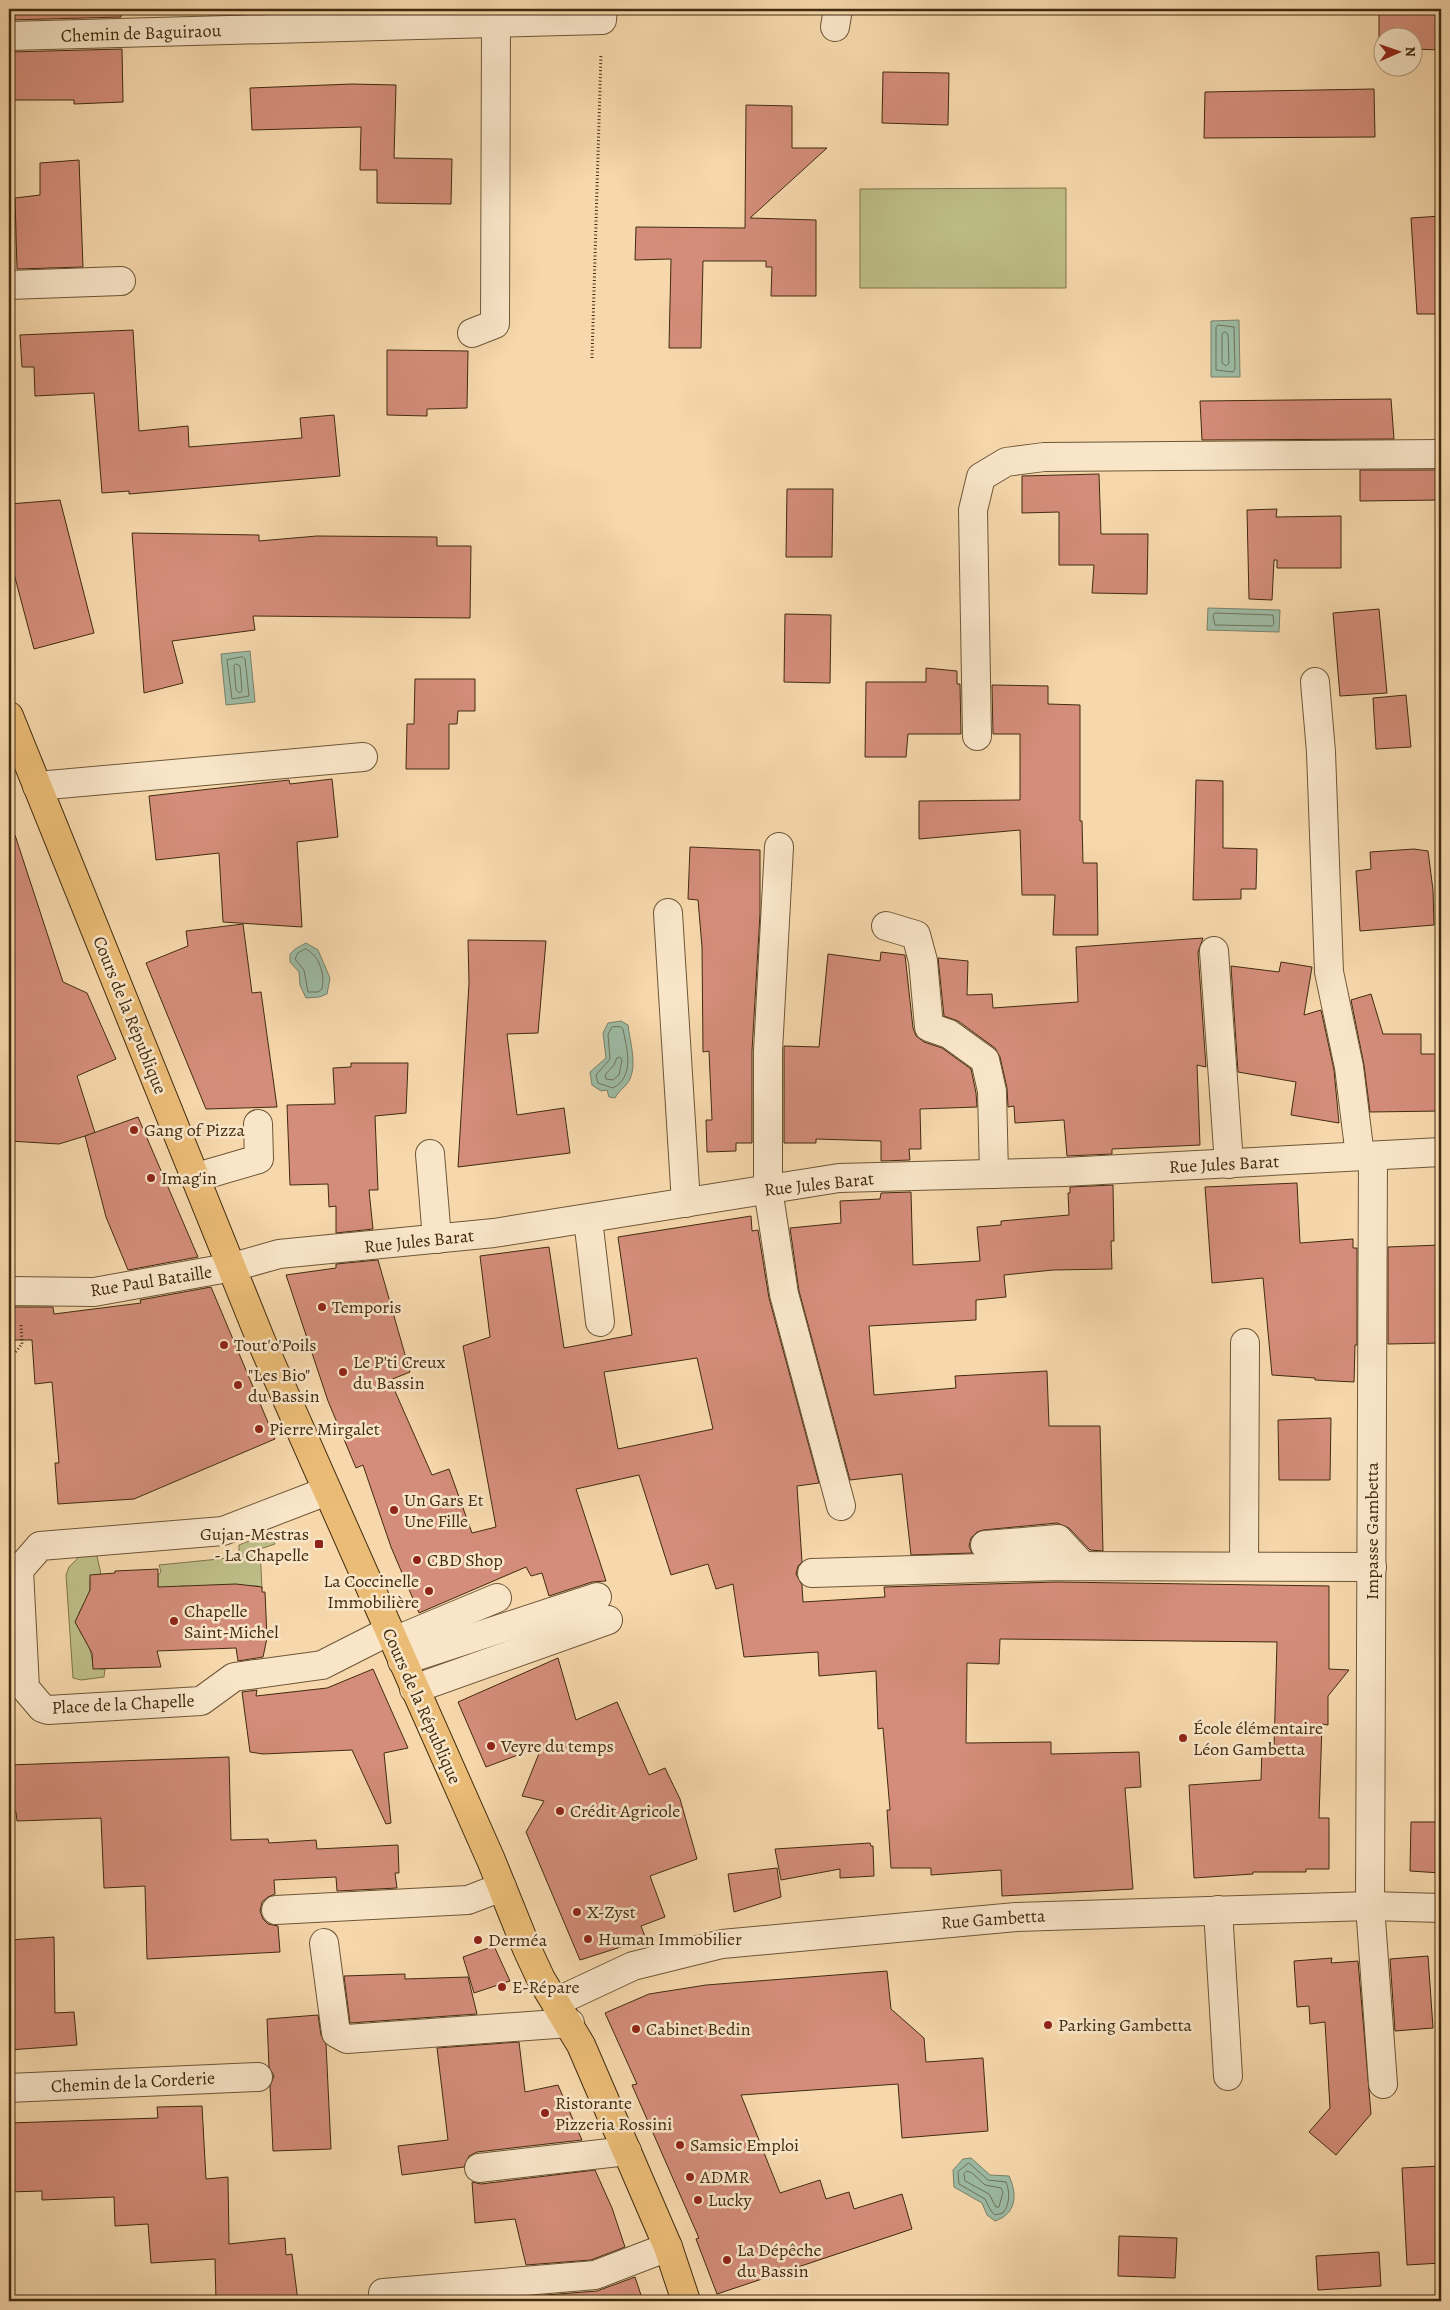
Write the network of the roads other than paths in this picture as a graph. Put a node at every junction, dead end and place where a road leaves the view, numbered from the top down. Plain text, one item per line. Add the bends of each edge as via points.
1 (603, 14) edge
2 (400, 17) edge
3 (487, 18) edge
4 (9, 36) edge
5 (121, 281) dead end
6 (9, 285) edge
7 (472, 333) dead end
8 (1441, 454) edge
9 (1315, 682) dead end
10 (9, 716) edge
11 (977, 736) dead end
12 (363, 757) dead end
13 (37, 786) junction
14 (779, 847) dead end
15 (668, 913) dead end
16 (886, 926) dead end
17 (1214, 951) dead end
18 (258, 1124) dead end
19 (1441, 1152) edge
20 (430, 1154) dead end
21 (1367, 1156) junction
22 (1229, 1164) junction
23 (994, 1174) junction
24 (197, 1178) junction
25 (768, 1189) junction
26 (686, 1203) junction
27 (588, 1218) junction
28 (437, 1239) junction
29 (233, 1267) junction
30 (9, 1291) edge
31 (600, 1322) dead end
32 (1245, 1343) dead end
33 (327, 1491) junction
34 (841, 1506) dead end
35 (985, 1545) dead end
36 (1083, 1566) junction
37 (1244, 1566) junction
38 (1372, 1567) junction
39 (812, 1573) dead end
40 (497, 1598) dead end
41 (395, 1644) junction
42 (414, 1688) junction
43 (502, 1887) junction
44 (1370, 1906) junction
45 (1441, 1908) edge
46 (276, 1910) dead end
47 (1218, 1910) junction
48 (324, 1944) dead end
49 (563, 2012) junction
50 (1228, 2076) dead end
51 (258, 2077) dead end
52 (1383, 2084) dead end
53 (9, 2088) edge
54 (627, 2151) junction
55 (479, 2168) dead end
56 (668, 2247) junction
57 (383, 2293) dead end
58 (686, 2301) edge

1 - 3 street, Chemin de Baguiraou
2 - 3 street, Chemin de Baguiraou
2 - 4 street, Chemin de Baguiraou
3 - 7 street via 495,324
5 - 6 street
8 - 11 street via 1044,457 1006,462 981,477 973,510
9 - 21 street, Impasse Gambetta via 1321,752 1329,972
10 - 13 main road, Cours de la République
12 - 13 street
13 - 24 main road, Cours de la République
14 - 25 street via 768,1051
15 - 26 street
16 - 23 street via 916,935 929,1027 949,1034 985,1060 992,1091
17 - 22 street
18 - 24 street via 259,1159
19 - 21 street, Rue Jules Barat
20 - 28 street
21 - 22 street, Rue Jules Barat
21 - 38 street, Impasse Gambetta
22 - 23 street, Rue Jules Barat
23 - 25 street, Rue Jules Barat via 839,1178
24 - 29 main road, Cours de la République
25 - 26 street, Rue Jules Barat
25 - 34 street via 784,1294
26 - 27 street, Rue Jules Barat
27 - 28 street, Rue Jules Barat
27 - 31 street
28 - 29 street, Rue Jules Barat via 279,1254
29 - 30 street, Rue Paul Bataille via 94,1292
29 - 33 main road, Cours de la République via 262,1343
32 - 37 street
33 - 41 main road, Cours de la République
33 - 41 street, Place de la Chapelle via 223,1531 40,1546 19,1570 25,1688 42,1708 48,1710 201,1701 234,1677 322,1665
35 - 36 street via 1058,1539
36 - 37 street
36 - 39 street
37 - 38 street
38 - 44 street, Impasse Gambetta
40 - 41 street
41 - 42 main road, Cours de la République
41 - 42 street via 602,1608
42 - 43 main road, Cours de la République
43 - 46 street via 468,1900
43 - 49 main road, Cours de la République via 527,1949
44 - 45 street, Rue Gambetta
44 - 47 street, Rue Gambetta
44 - 52 street, Impasse Gambetta
47 - 49 street, Rue Gambetta via 1016,1917 722,1944 633,1966
47 - 50 street
48 - 49 street via 336,2033 348,2039
49 - 54 main road, Cours de la République via 582,2045
51 - 53 street, Chemin de la Corderie
54 - 55 street
54 - 56 main road, Cours de la République
56 - 57 street via 595,2275
56 - 58 main road, Cours de la République

